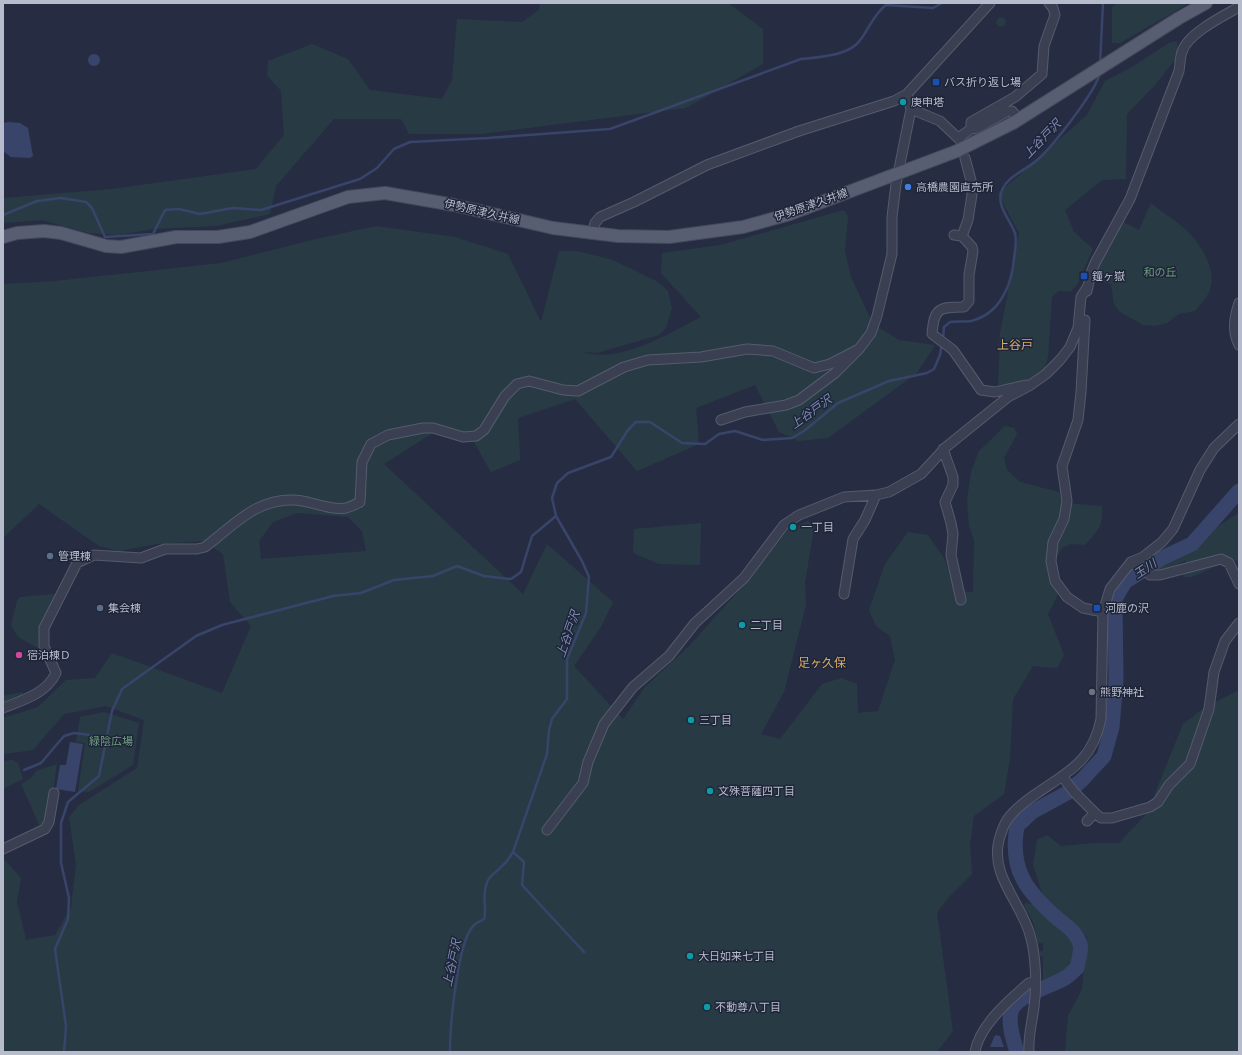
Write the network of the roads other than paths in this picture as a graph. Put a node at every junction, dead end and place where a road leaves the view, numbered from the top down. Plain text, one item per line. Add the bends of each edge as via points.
1 (990, 3) edge
2 (1049, 3) edge
3 (1206, 3) edge
4 (1239, 7) edge
5 (907, 94) junction
6 (911, 109) junction
7 (1019, 119) junction
8 (971, 129) junction
9 (960, 147) junction
10 (898, 174) junction
11 (592, 234) junction
12 (3, 237) edge
13 (1088, 286) junction
14 (1239, 303) edge
15 (1239, 345) edge
16 (859, 349) junction
17 (1029, 386) junction
18 (721, 420) dead end
19 (1239, 424) edge
20 (943, 449) junction
21 (876, 495) junction
22 (1134, 563) junction
23 (1239, 584) edge
24 (844, 594) dead end
25 (961, 600) dead end
26 (1103, 612) junction
27 (1239, 623) edge
28 (3, 708) edge
29 (1062, 776) junction
30 (54, 793) dead end
31 (1095, 813) junction
32 (1087, 821) dead end
33 (547, 830) dead end
34 (3, 849) edge
35 (1035, 984) junction
36 (975, 1052) edge
37 (1029, 1052) edge

1 - 5 street
2 - 8 street via 1054,8 1055,15 1044,46 1042,74 1014,97 971,122
3 - 7 main road, 伊勢原津久井線
4 - 13 street via 1193,36 1186,44 1179,71 1130,199 1095,263
5 - 6 street
5 - 11 street via 894,101 799,131 707,165 600,217
6 - 9 street via 940,122
6 - 10 street
7 - 8 street via 1012,111 1008,111
7 - 9 main road, 伊勢原津久井線, bridge
8 - 9 street
9 - 10 main road, 伊勢原津久井線
9 - 17 street via 973,188 968,220 958,235 972,247 973,251 969,275 969,301 964,307 949,307 936,313 933,318 932,334 953,350 981,390 995,392 1023,384
10 - 11 main road, 伊勢原津久井線 via 790,214 743,227 669,237
10 - 16 street via 892,217 893,244 890,264 871,333
11 - 12 main road, 伊勢原津久井線 via 539,226 454,205 385,193 348,197 250,232 218,237 176,237 121,247 106,246 61,233 44,231
13 - 17 street via 1081,297 1078,328 1070,347 1046,374
13 - 26 street via 1078,420 1062,466 1067,501 1064,519 1053,542 1051,561 1055,581 1067,597 1083,608
14 - 15 street via 1234,324
16 - 18 street via 835,373 799,400
16 - 28 street via 830,364 814,368 773,351 746,348 701,357 648,360 624,367 578,391 563,390 529,381 517,384 505,396 484,430 476,436 463,437 433,428 423,428 388,435 372,444 362,462 360,502 346,508 295,500 274,502 246,513 201,548 165,549 141,558 94,555 77,563 44,628 44,646 56,673 52,682 35,696
17 - 20 street via 1008,397
19 - 22 street via 1214,448 1200,470 1173,529 1162,542
20 - 21 street via 915,478 889,492
20 - 25 street via 953,477 953,485 944,502 953,534 951,555
21 - 24 street via 853,539
21 - 33 street via 844,497 799,515 784,526 744,578 694,623 669,656 633,687 604,724 588,762 584,783
22 - 23 street via 1150,575 1160,575 1221,559 1229,563
22 - 26 street via 1110,589
26 - 29 street via 1101,719 1098,732 1089,752
27 - 31 street via 1225,641 1214,672 1209,709 1190,764 1169,785 1158,802 1150,807 1112,818 1101,818
29 - 31 street
29 - 35 street via 1017,807 1006,821 998,845 998,868 1031,936
30 - 34 street via 49,822 45,829
31 - 32 street
35 - 36 street via 1029,983 1002,1007 977,1043
35 - 37 street via 1028,1037

